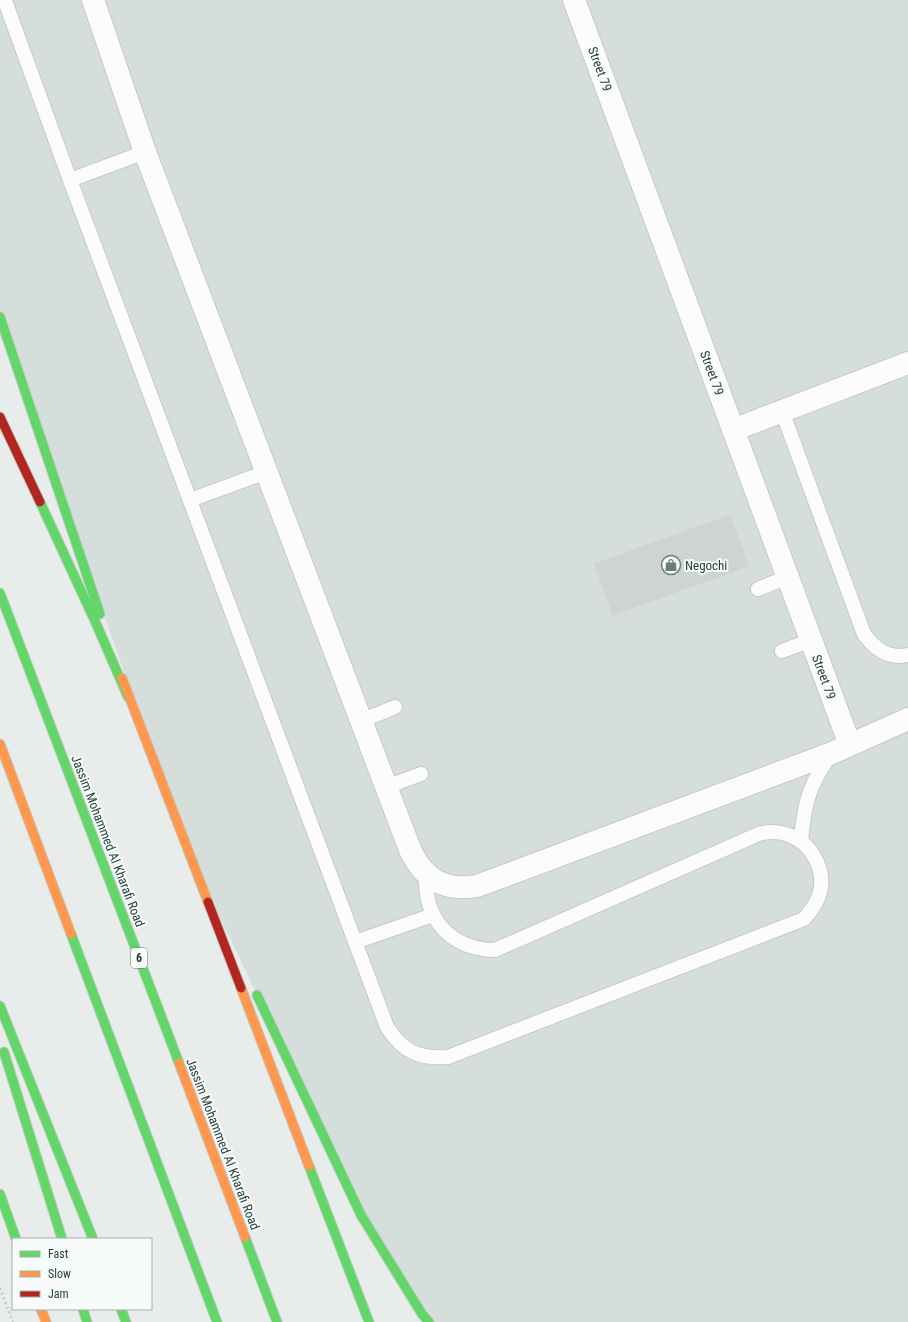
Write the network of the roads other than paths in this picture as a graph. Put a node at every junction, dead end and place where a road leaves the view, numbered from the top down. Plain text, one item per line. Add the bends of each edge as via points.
1 (93, 0) edge
2 (574, 0) edge
3 (5, 1) dead end
4 (145, 152) junction
5 (70, 180) junction
6 (0, 317) edge
7 (908, 363) edge
8 (782, 411) junction
9 (0, 417) edge
10 (733, 430) junction
11 (266, 472) junction
12 (190, 500) junction
13 (788, 577) junction
14 (758, 589) dead end
15 (0, 593) edge
16 (811, 640) junction
17 (782, 651) dead end
18 (908, 654) edge
19 (128, 697) junction
20 (395, 707) dead end
21 (908, 719) edge
22 (361, 721) junction
23 (0, 744) edge
24 (841, 749) junction
25 (421, 774) dead end
26 (386, 787) junction
27 (179, 830) junction
28 (801, 841) junction
29 (426, 875) junction
30 (433, 915) junction
31 (355, 942) junction
32 (237, 951) dead end
33 (253, 987) dead end
34 (0, 1006) edge
35 (2, 1045) dead end
36 (0, 1194) edge
37 (16, 1238) edge
38 (62, 1238) edge
39 (93, 1238) edge
40 (41, 1310) edge
41 (83, 1310) edge
42 (121, 1310) edge
43 (46, 1322) edge
44 (87, 1322) edge
45 (126, 1322) edge
46 (217, 1322) edge
47 (278, 1322) edge
48 (369, 1322) edge
49 (429, 1322) edge

1 - 4 street
2 - 10 street, Street 79
3 - 5 lane
4 - 5 lane
4 - 11 street
5 - 12 lane
6 - 19 main road
7 - 8 street
8 - 10 street
8 - 18 lane via 864,634 882,652 894,656
9 - 19 main road
10 - 13 street, Street 79
11 - 12 lane
11 - 22 street
12 - 31 lane
13 - 14 lane
13 - 16 street, Street 79
15 - 47 main road, Jassim Mohammed Al Kharafi Road / 6
16 - 17 lane
16 - 24 street, Street 79
19 - 27 main road
20 - 22 lane
21 - 24 street
22 - 26 street
23 - 46 main road
24 - 28 lane via 818,772 808,794
24 - 29 street via 477,886 450,887
25 - 26 lane
26 - 29 street via 411,852
27 - 32 main road
27 - 48 main road
28 - 30 lane via 788,834 761,833 495,950 462,943 440,926
28 - 31 lane via 811,851 821,874 818,898 804,919 448,1057 419,1055 395,1040 387,1027
29 - 30 lane via 428,902
30 - 31 lane
33 - 49 main road via 361,1215
34 - 39 main road
35 - 38 main road
36 - 37 main road
40 - 43 main road
41 - 44 main road
42 - 45 main road

